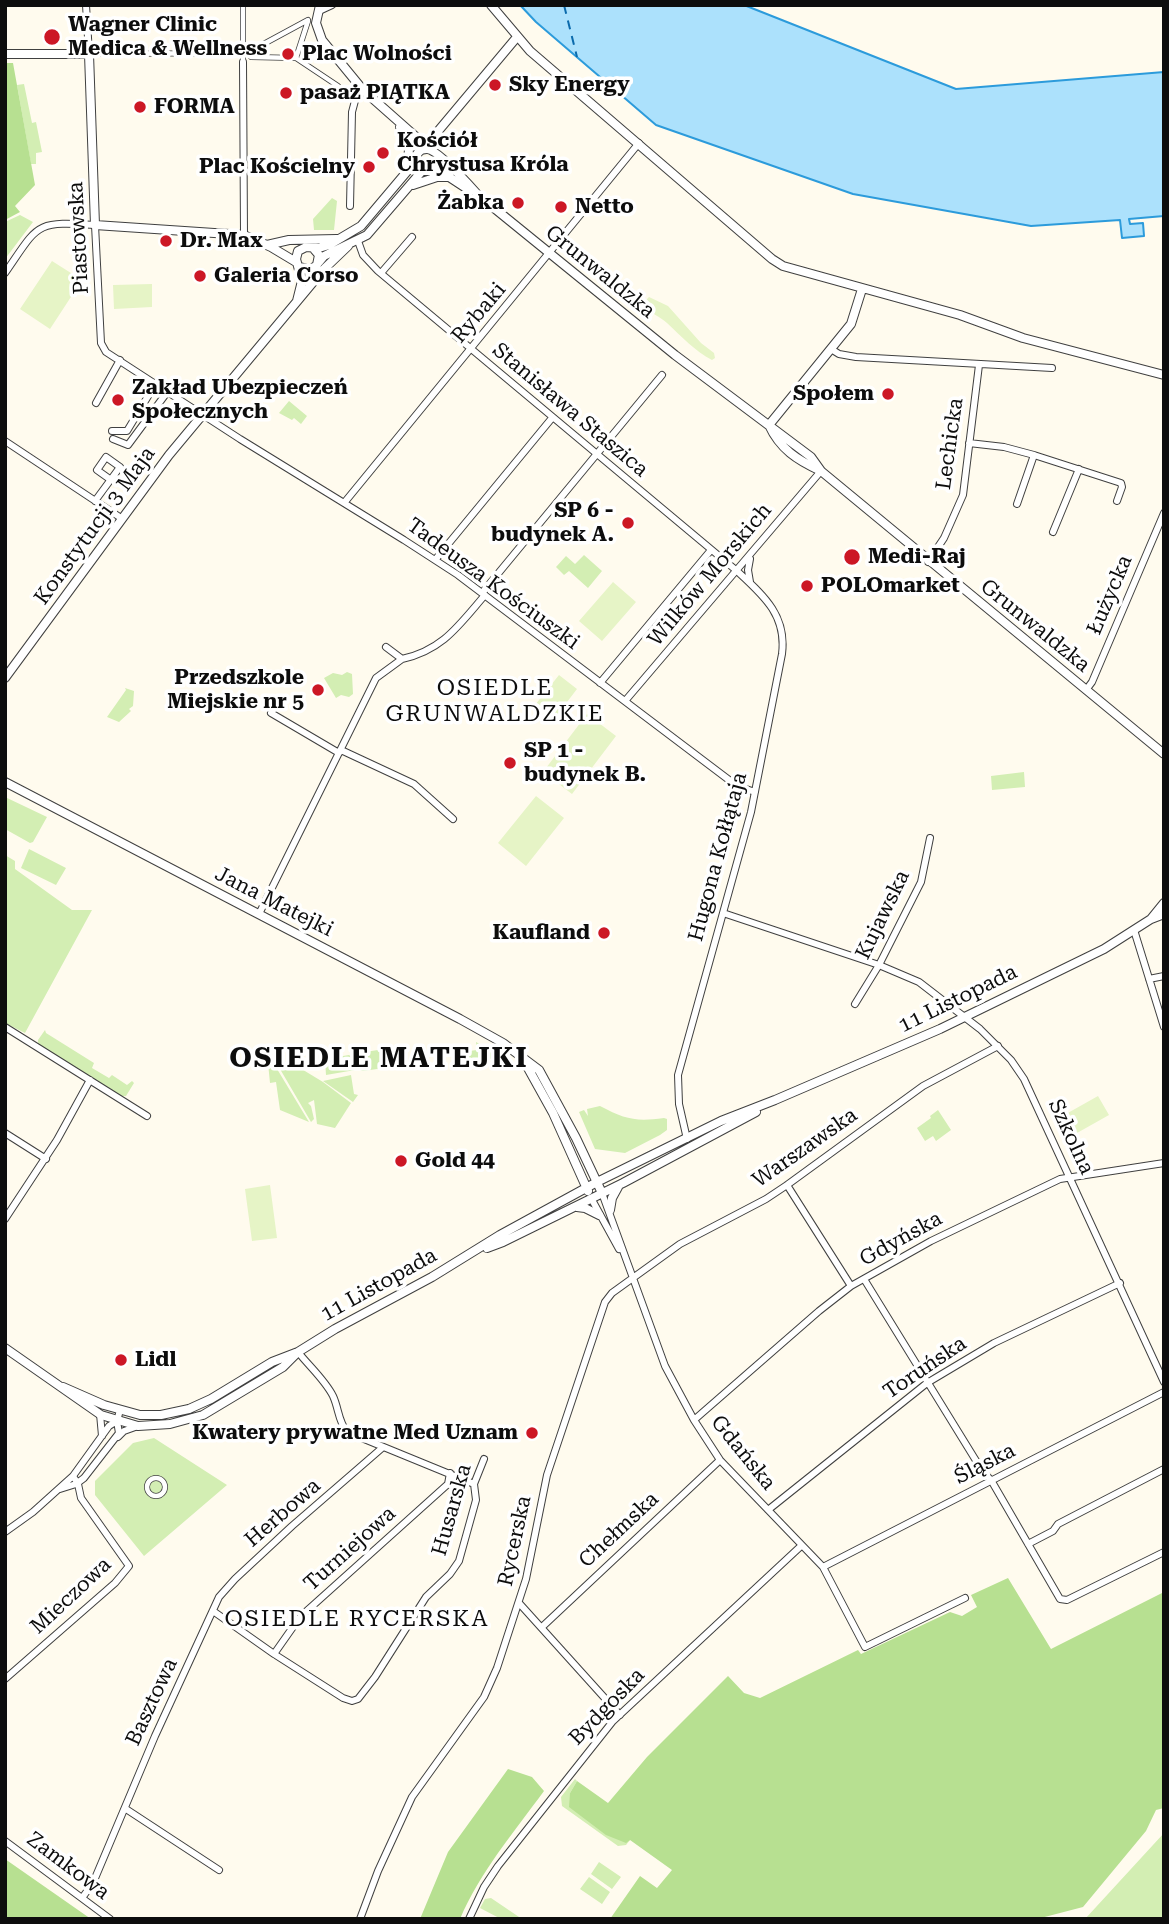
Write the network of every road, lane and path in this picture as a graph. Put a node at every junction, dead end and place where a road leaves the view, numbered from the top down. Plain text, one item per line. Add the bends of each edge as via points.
1 (86, 5) edge
2 (243, 5) edge
3 (332, 5) edge
4 (491, 5) edge
5 (319, 8) edge
6 (517, 37) junction
7 (245, 53) junction
8 (5, 54) edge
9 (89, 54) junction
10 (296, 58) junction
11 (243, 62) joint
12 (363, 90) junction
13 (352, 100) dead end
14 (390, 115) junction
15 (639, 143) junction
16 (425, 150) junction
17 (437, 157) junction
18 (415, 162) junction
19 (433, 170) junction
20 (422, 171) junction
21 (450, 177) junction
22 (401, 180) junction
23 (409, 187) junction
24 (478, 195) junction
25 (350, 206) dead end
26 (95, 225) junction
27 (244, 235) junction
28 (412, 237) dead end
29 (337, 239) junction
30 (358, 241) junction
31 (269, 246) junction
32 (348, 246) junction
33 (303, 248) junction
34 (313, 248) junction
35 (550, 254) junction
36 (298, 264) junction
37 (317, 264) junction
38 (5, 273) edge
39 (381, 273) junction
40 (312, 284) junction
41 (862, 289) junction
42 (298, 301) junction
43 (831, 349) junction
44 (471, 350) junction
45 (120, 360) junction
46 (979, 365) junction
47 (1052, 368) dead end
48 (662, 375) dead end
49 (1164, 375) edge
50 (156, 383) junction
51 (168, 391) junction
52 (96, 403) dead end
53 (202, 415) junction
54 (552, 418) junction
55 (769, 425) junction
56 (5, 441) edge
57 (969, 443) junction
58 (596, 455) junction
59 (1034, 455) junction
60 (1079, 469) junction
61 (821, 471) junction
62 (111, 480) dead end
63 (95, 500) junction
64 (1117, 501) dead end
65 (344, 503) junction
66 (1017, 504) dead end
67 (1164, 513) edge
68 (121, 518) junction
69 (1053, 532) dead end
70 (711, 550) junction
71 (751, 553) junction
72 (435, 560) junction
73 (928, 562) junction
74 (737, 571) junction
75 (751, 583) junction
76 (483, 594) junction
77 (386, 647) dead end
78 (403, 659) junction
79 (5, 678) edge
80 (600, 683) junction
81 (1086, 690) junction
82 (279, 701) dead end
83 (625, 701) junction
84 (340, 752) junction
85 (1164, 754) edge
86 (5, 782) edge
87 (755, 792) junction
88 (453, 819) dead end
89 (930, 838) dead end
90 (1164, 904) edge
91 (723, 913) junction
92 (259, 914) junction
93 (1164, 914) edge
94 (1151, 919) junction
95 (1134, 930) junction
96 (879, 964) junction
97 (1164, 976) edge
98 (1149, 979) junction
99 (855, 1004) dead end
100 (965, 1017) junction
101 (5, 1027) edge
102 (1164, 1027) edge
103 (998, 1046) junction
104 (523, 1059) junction
105 (90, 1080) junction
106 (148, 1116) dead end
107 (5, 1133) edge
108 (688, 1142) junction
109 (46, 1159) junction
110 (1164, 1163) edge
111 (589, 1164) junction
112 (578, 1170) junction
113 (617, 1172) junction
114 (1070, 1178) junction
115 (597, 1182) junction
116 (623, 1183) junction
117 (787, 1185) junction
118 (586, 1187) junction
119 (602, 1193) junction
120 (568, 1197) junction
121 (591, 1199) junction
122 (574, 1208) junction
123 (610, 1210) junction
124 (599, 1215) junction
125 (5, 1219) edge
126 (477, 1251) junction
127 (626, 1261) junction
128 (632, 1278) junction
129 (864, 1279) junction
130 (1120, 1283) junction
131 (851, 1286) junction
132 (5, 1348) edge
133 (298, 1352) junction
134 (1164, 1382) edge
135 (927, 1383) junction
136 (63, 1387) junction
137 (1164, 1392) edge
138 (120, 1410) junction
139 (100, 1414) junction
140 (694, 1420) junction
141 (117, 1421) junction
142 (138, 1426) junction
143 (102, 1437) junction
144 (117, 1439) junction
145 (383, 1448) junction
146 (484, 1459) dead end
147 (720, 1460) junction
148 (1164, 1469) edge
149 (450, 1474) junction
150 (73, 1476) junction
151 (991, 1480) junction
152 (78, 1484) junction
153 (474, 1484) junction
154 (58, 1490) junction
155 (149, 1493) dead end
156 (143, 1498) dead end
157 (768, 1510) junction
158 (5, 1532) edge
159 (1028, 1544) junction
160 (802, 1546) junction
161 (1164, 1552) edge
162 (823, 1567) junction
163 (965, 1598) dead end
164 (519, 1603) junction
165 (213, 1611) junction
166 (542, 1627) junction
167 (274, 1654) junction
168 (5, 1679) edge
169 (620, 1715) junction
170 (125, 1808) junction
171 (5, 1842) edge
172 (219, 1870) dead end
173 (82, 1898) junction
174 (110, 1919) edge
175 (360, 1919) edge
176 (469, 1919) edge

1 - 9 street, Piastowska
2 - 7 street
3 - 5 street
4 - 6 street
5 - 12 street via 319,35
6 - 15 street
6 - 16 street
7 - 9 street
7 - 10 street
7 - 10 street via 308,20
7 - 11 street
8 - 9 street
9 - 26 street, Piastowska
10 - 13 street
11 - 27 street
12 - 14 street
12 - 25 street via 352,112
14 - 16 street
14 - 22 street via 410,146
15 - 35 street, Rybaki
15 - 41 street via 783,266
16 - 17 street
16 - 18 street via 416,154
17 - 19 street
17 - 24 street, Grunwaldzka
18 - 20 street
18 - 22 street
19 - 20 street
19 - 21 street, Grunwaldzka
20 - 23 street
21 - 23 street
21 - 24 street, Grunwaldzka
22 - 29 street via 361,226
23 - 30 street via 376,228
24 - 35 street, Grunwaldzka
26 - 27 street
26 - 38 street via 47,224 38,229
26 - 45 street, Piastowska via 101,343
27 - 31 street
28 - 39 street
29 - 31 street via 289,240
29 - 34 street
30 - 32 street
30 - 39 street, Stanisława Staszica via 363,255
31 - 33 street
31 - 36 street
32 - 37 street
32 - 40 street
33 - 34 street
33 - 36 street via 297,254
34 - 37 street via 318,252
35 - 44 street, Rybaki
35 - 55 street, Grunwaldzka
36 - 37 street via 307,270
36 - 42 street via 302,281
37 - 40 street, Konstytucji 3 Maja
39 - 44 street, Stanisława Staszica
40 - 42 street, Konstytucji 3 Maja
41 - 43 street via 854,317
41 - 49 street
42 - 53 street, Konstytucji 3 Maja
43 - 46 street via 856,357
43 - 55 street
44 - 54 street, Stanisława Staszica
44 - 65 street, Rybaki
45 - 50 street, Piastowska
45 - 52 street
46 - 47 street
46 - 57 street, Lechicka
48 - 58 street
50 - 51 street, Piastowska
50 - 51 street via 127,431 112,435 128,445
51 - 53 street, Piastowska
53 - 65 street, Tadeusza Kościuszki
53 - 68 street, Konstytucji 3 Maja
54 - 58 street, Stanisława Staszica
54 - 72 street
55 - 61 street, Grunwaldzka via 776,441
56 - 63 street
57 - 59 street
57 - 73 street, Lechicka via 963,495
58 - 70 street, Stanisława Staszica
58 - 76 street
59 - 60 street
59 - 66 street
60 - 64 street via 1121,483
60 - 69 street
61 - 71 street, Wilków Morskich
61 - 73 street, Grunwaldzka
62 - 63 street
63 - 68 street
65 - 72 street, Tadeusza Kościuszki
67 - 81 street, Łużycka
68 - 79 street, Konstytucji 3 Maja
70 - 74 street, Stanisława Staszica
70 - 80 street, Wilków Morskich
71 - 74 street, Wilków Morskich
71 - 75 street
72 - 76 street, Tadeusza Kościuszki
73 - 81 street, Grunwaldzka
74 - 75 street, Hugona Kołłątaja
74 - 83 street, Wilków Morskich
75 - 87 street, Hugona Kołłątaja via 777,613 783,640
76 - 78 street via 448,639
76 - 80 street, Tadeusza Kościuszki
77 - 78 street
78 - 84 street via 376,678
80 - 83 street, Tadeusza Kościuszki
81 - 85 street, Grunwaldzka
82 - 84 street via 271,713
83 - 87 street, Tadeusza Kościuszki via 737,786
84 - 88 street via 414,784
84 - 92 street
86 - 92 street, Jana Matejki
87 - 91 street, Hugona Kołłątaja
89 - 96 street, Kujawska via 921,881
90 - 94 street, 11 Listopada
91 - 96 street, Szkolna
91 - 108 street, Hugona Kołłątaja via 678,1075
92 - 104 street, Jana Matejki via 489,1035
93 - 94 street, 11 Listopada
94 - 95 street, 11 Listopada
95 - 98 street
95 - 100 street, 11 Listopada
96 - 99 street, Kujawska
96 - 100 street, Szkolna via 919,982
97 - 98 street
98 - 102 street
100 - 103 street, Szkolna
100 - 108 street, 11 Listopada via 732,1116
101 - 105 street
103 - 114 street, Szkolna via 1024,1079
103 - 117 street, Warszawska via 923,1086
104 - 111 street, Jana Matejki via 543,1076
104 - 112 street, Jana Matejki
105 - 106 street
105 - 109 street
107 - 109 street
108 - 113 street, 11 Listopada
108 - 116 street, 11 Listopada
109 - 125 street
110 - 114 street, Gdyńska
111 - 113 street via 599,1171
111 - 115 street, Jana Matejki
112 - 118 street, Jana Matejki
112 - 120 street via 575,1189
113 - 115 street, 11 Listopada
114 - 129 street, Gdyńska via 942,1236
114 - 130 street, Szkolna
115 - 118 street, 11 Listopada
115 - 119 street, Gdańska
116 - 119 street, 11 Listopada
116 - 123 street
117 - 128 street, Warszawska via 689,1238
117 - 131 street
118 - 120 street, 11 Listopada
118 - 121 street, Jana Matejki
119 - 121 street, 11 Listopada
119 - 123 street, Gdańska
120 - 126 street, 11 Listopada
121 - 122 street, 11 Listopada
121 - 124 street, Gdańska
122 - 124 street
122 - 126 street, 11 Listopada
123 - 127 street, Gdańska
124 - 127 street, Gdańska
126 - 133 street, 11 Listopada
127 - 128 street, Gdańska
128 - 140 street, Gdańska via 665,1366
128 - 164 street, Rycerska via 608,1296 590,1343 547,1475
129 - 131 street, Gdyńska
129 - 135 street
130 - 134 street, Szkolna
130 - 135 street, Toruńska via 995,1343
131 - 140 street, Gdyńska
132 - 136 street, 11 Listopada
133 - 138 street, 11 Listopada via 180,1412 150,1416
133 - 142 street, 11 Listopada via 283,1367 203,1415
133 - 145 street via 331,1392 347,1432
135 - 151 street
135 - 157 street, Toruńska
136 - 138 street, 11 Listopada
136 - 139 street, 11 Listopada
137 - 151 street, Śląska
138 - 141 street
139 - 141 street, 11 Listopada
139 - 143 street
140 - 147 street, Gdańska
141 - 142 street, 11 Listopada
141 - 143 street
141 - 144 street
142 - 144 street
143 - 150 street
144 - 152 street
145 - 149 street
145 - 165 street, Herbowa via 235,1579
146 - 153 street, Husarska
147 - 157 street, Gdańska
147 - 166 street, Chełmska
148 - 159 street
149 - 153 street
149 - 167 street, Turniejowa via 448,1484 300,1617
150 - 152 street
150 - 154 street
151 - 159 street
151 - 162 street, Śląska
152 - 154 street
152 - 168 street, Mieczowa via 81,1498 129,1566
153 - 167 street, Husarska via 476,1500 459,1561 426,1597 358,1699 343,1698
154 - 158 street
155 - 156 street
157 - 160 street, Gdańska
159 - 161 street via 1060,1598 1067,1601
160 - 162 street, Gdańska
160 - 169 street, Bydgoska
162 - 163 street, Gdańska via 865,1647
164 - 166 street
164 - 175 street, Rycerska via 490,1685 412,1797
165 - 167 street
165 - 170 street, Basztowa
166 - 169 street
169 - 176 street, Bydgoska via 498,1866
170 - 172 street
170 - 173 street, Basztowa
171 - 173 street, Zamkowa
173 - 174 street, Zamkowa

